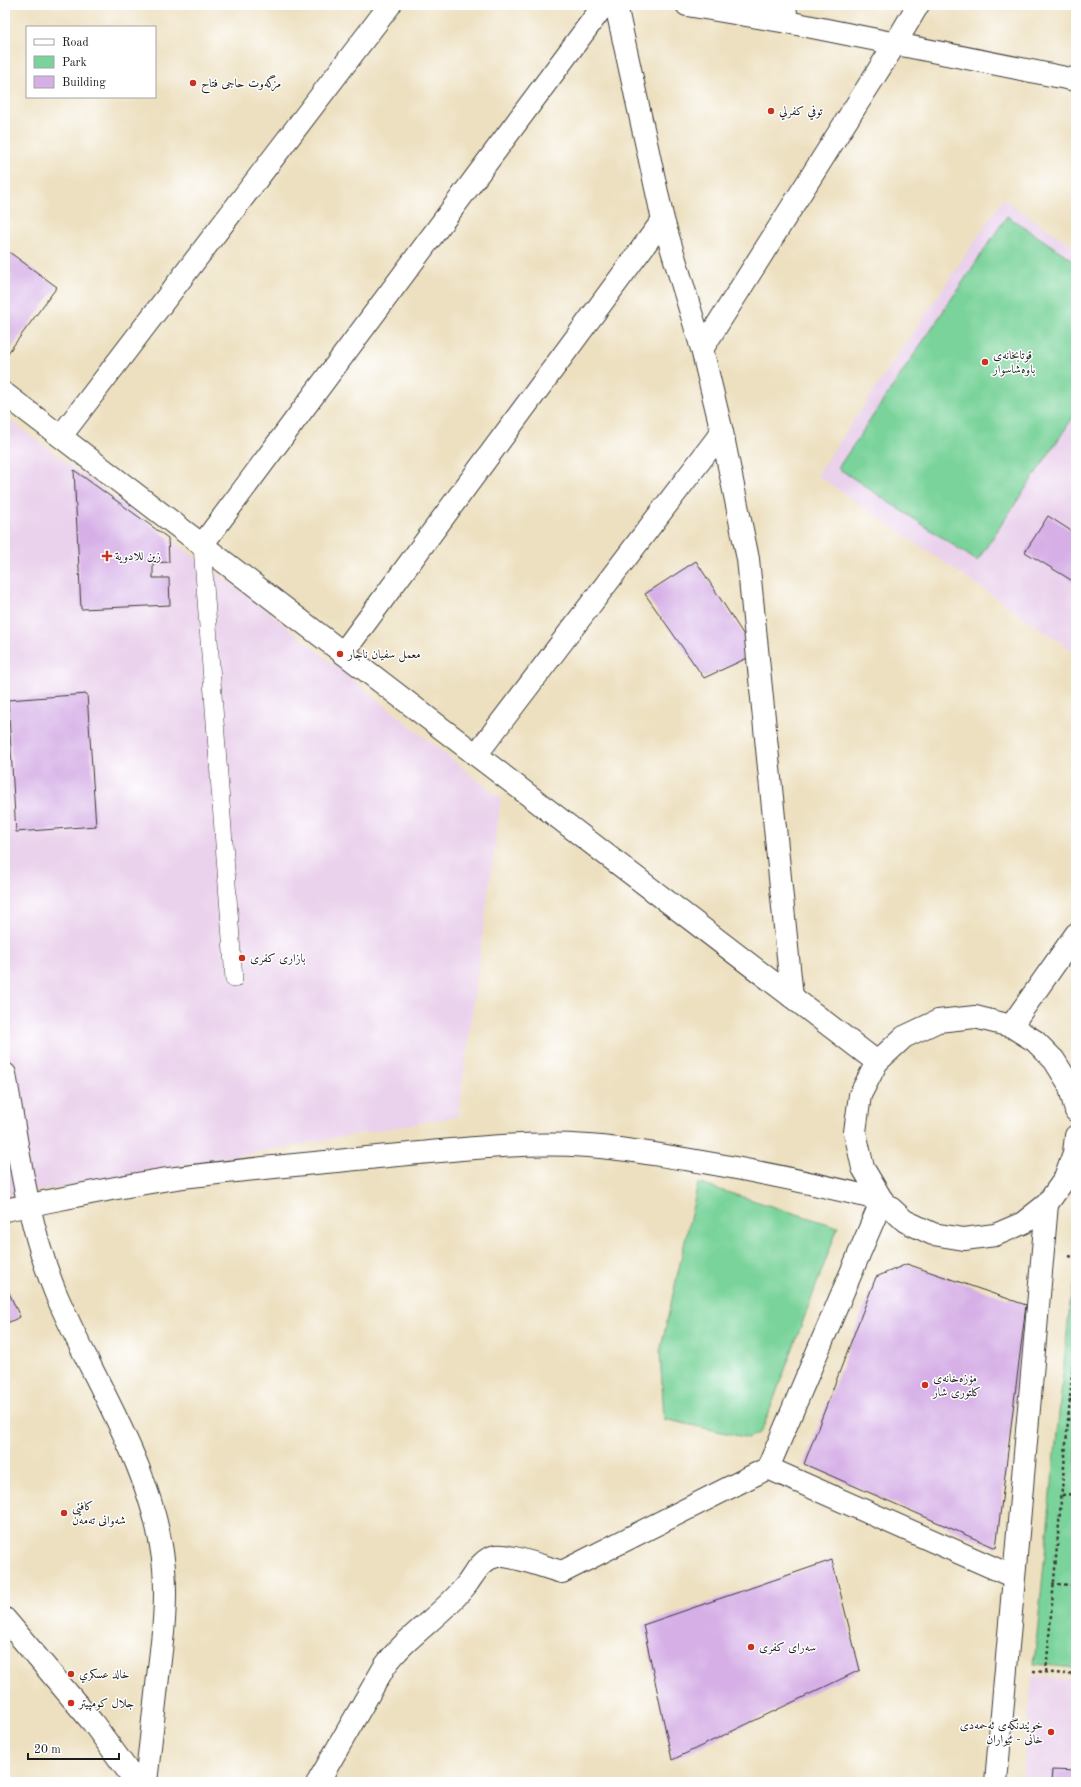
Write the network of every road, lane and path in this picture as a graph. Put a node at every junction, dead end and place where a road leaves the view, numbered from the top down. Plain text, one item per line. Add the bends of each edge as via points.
1 (390, 5) edge
2 (604, 5) edge
3 (616, 5) edge
4 (687, 5) edge
5 (918, 5) edge
6 (786, 13) edge
7 (895, 44) junction
8 (1076, 80) edge
9 (663, 220) junction
10 (702, 349) junction
11 (5, 394) edge
12 (722, 432) junction
13 (61, 436) junction
14 (202, 545) junction
15 (343, 653) junction
16 (476, 755) junction
17 (1076, 934) edge
18 (234, 979) dead end
19 (792, 997) junction
20 (1011, 1026) junction
21 (877, 1062) junction
22 (5, 1074) edge
23 (1076, 1111) edge
24 (1076, 1136) edge
25 (882, 1200) junction
26 (1048, 1204) junction
27 (27, 1206) junction
28 (5, 1210) edge
29 (1076, 1315) edge
30 (1075, 1341) edge
31 (1076, 1399) edge
32 (1070, 1400) junction
33 (768, 1468) junction
34 (1076, 1494) edge
35 (1062, 1496) junction
36 (1014, 1577) junction
37 (1052, 1584) junction
38 (1076, 1585) edge
39 (5, 1619) edge
40 (1006, 1668) junction
41 (1046, 1672) junction
42 (1076, 1675) edge
43 (136, 1782) edge
44 (146, 1782) edge
45 (318, 1782) edge
46 (996, 1782) edge

1 - 13 street
2 - 14 street
3 - 9 street
4 - 6 street
5 - 7 street
6 - 7 street
7 - 8 street
7 - 10 street
9 - 10 street
9 - 15 street
10 - 12 street
11 - 13 street
12 - 16 street
12 - 19 street via 748,558
13 - 14 street
14 - 15 street
14 - 18 lane
15 - 16 street
16 - 19 street
17 - 20 street
19 - 21 street
20 - 21 street via 974,1017 938,1021 904,1037
20 - 23 street via 1035,1041 1054,1060 1069,1084
21 - 25 street via 860,1096 855,1132 863,1168
22 - 27 street
24 - 26 street via 1074,1153 1064,1180
25 - 26 street via 905,1221 933,1234 964,1239 995,1235 1024,1223
25 - 27 street via 780,1176 692,1160 589,1146 544,1144 248,1169 174,1178
25 - 33 street
26 - 36 street
27 - 28 street
27 - 44 street via 56,1292 134,1458 148,1493 158,1530 166,1605
29 - 30 path
30 - 32 path
31 - 32 path
32 - 35 path
33 - 36 street
33 - 45 street via 562,1572 502,1555 482,1563 456,1597 395,1652
34 - 35 path
35 - 37 path
36 - 40 street
37 - 38 path
37 - 41 path
39 - 43 street via 93,1723
40 - 41 path
40 - 46 street
41 - 42 path

